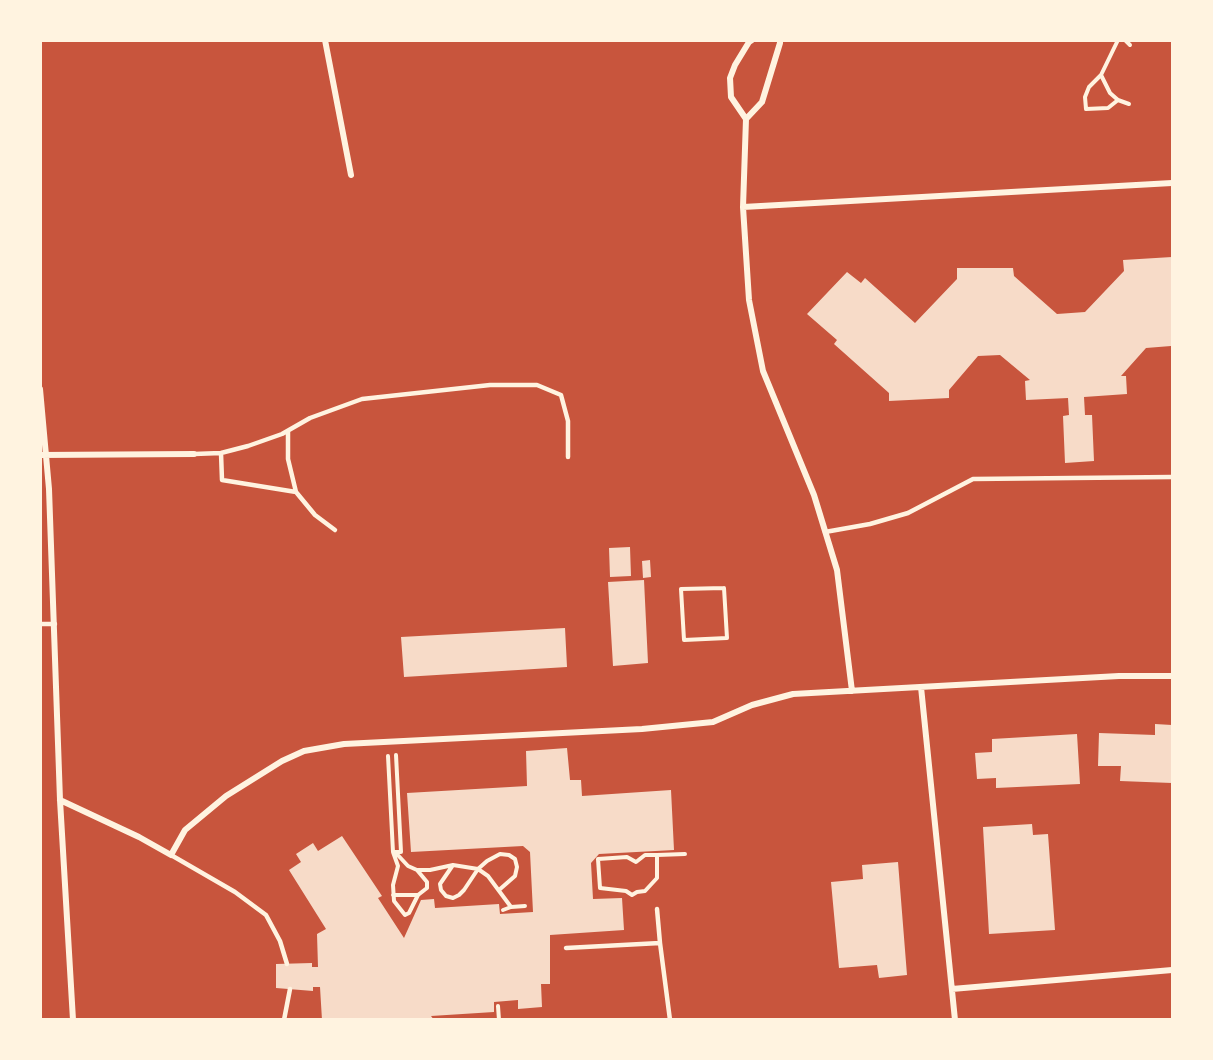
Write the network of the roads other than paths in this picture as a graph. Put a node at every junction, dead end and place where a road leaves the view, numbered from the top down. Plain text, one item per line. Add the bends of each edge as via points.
1 (325, 40) edge
2 (752, 40) edge
3 (780, 40) edge
4 (746, 119) junction
5 (351, 175) dead end
6 (1173, 183) edge
7 (743, 207) junction
8 (40, 389) edge
9 (288, 431) junction
10 (221, 453) junction
11 (194, 454) joint
12 (43, 455) edge
13 (568, 457) dead end
14 (1173, 477) edge
15 (296, 492) junction
16 (335, 530) dead end
17 (825, 532) junction
18 (40, 624) edge
19 (55, 624) junction
20 (1173, 676) edge
21 (921, 687) junction
22 (852, 691) junction
23 (60, 800) junction
24 (171, 855) junction
25 (657, 909) dead end
26 (660, 943) junction
27 (566, 948) dead end
28 (287, 964) dead end
29 (1173, 970) edge
30 (290, 989) dead end
31 (952, 989) junction
32 (73, 1020) edge
33 (284, 1020) edge
34 (670, 1020) edge
35 (955, 1020) edge

1 - 5 street
2 - 4 street via 730,78 730,98
3 - 4 street via 762,102
4 - 7 street
6 - 7 street
7 - 17 street via 749,300 764,371
8 - 12 street
9 - 10 lane
9 - 13 lane via 310,418 362,399 489,384 537,385 561,395 568,422
9 - 15 lane via 288,459
10 - 11 lane
10 - 15 lane via 222,480
11 - 12 street
12 - 19 street via 49,489
14 - 17 lane via 972,479 908,513
15 - 16 lane via 315,515
17 - 22 street via 837,570
18 - 19 lane
19 - 23 street
20 - 21 street
21 - 22 street
21 - 31 street
22 - 24 street via 793,694 752,705 713,722 344,744 304,751 226,796 185,830
23 - 24 street
23 - 32 street
24 - 28 lane via 266,915
25 - 26 lane
26 - 27 lane
26 - 34 lane
29 - 31 street
30 - 33 lane
31 - 35 street

